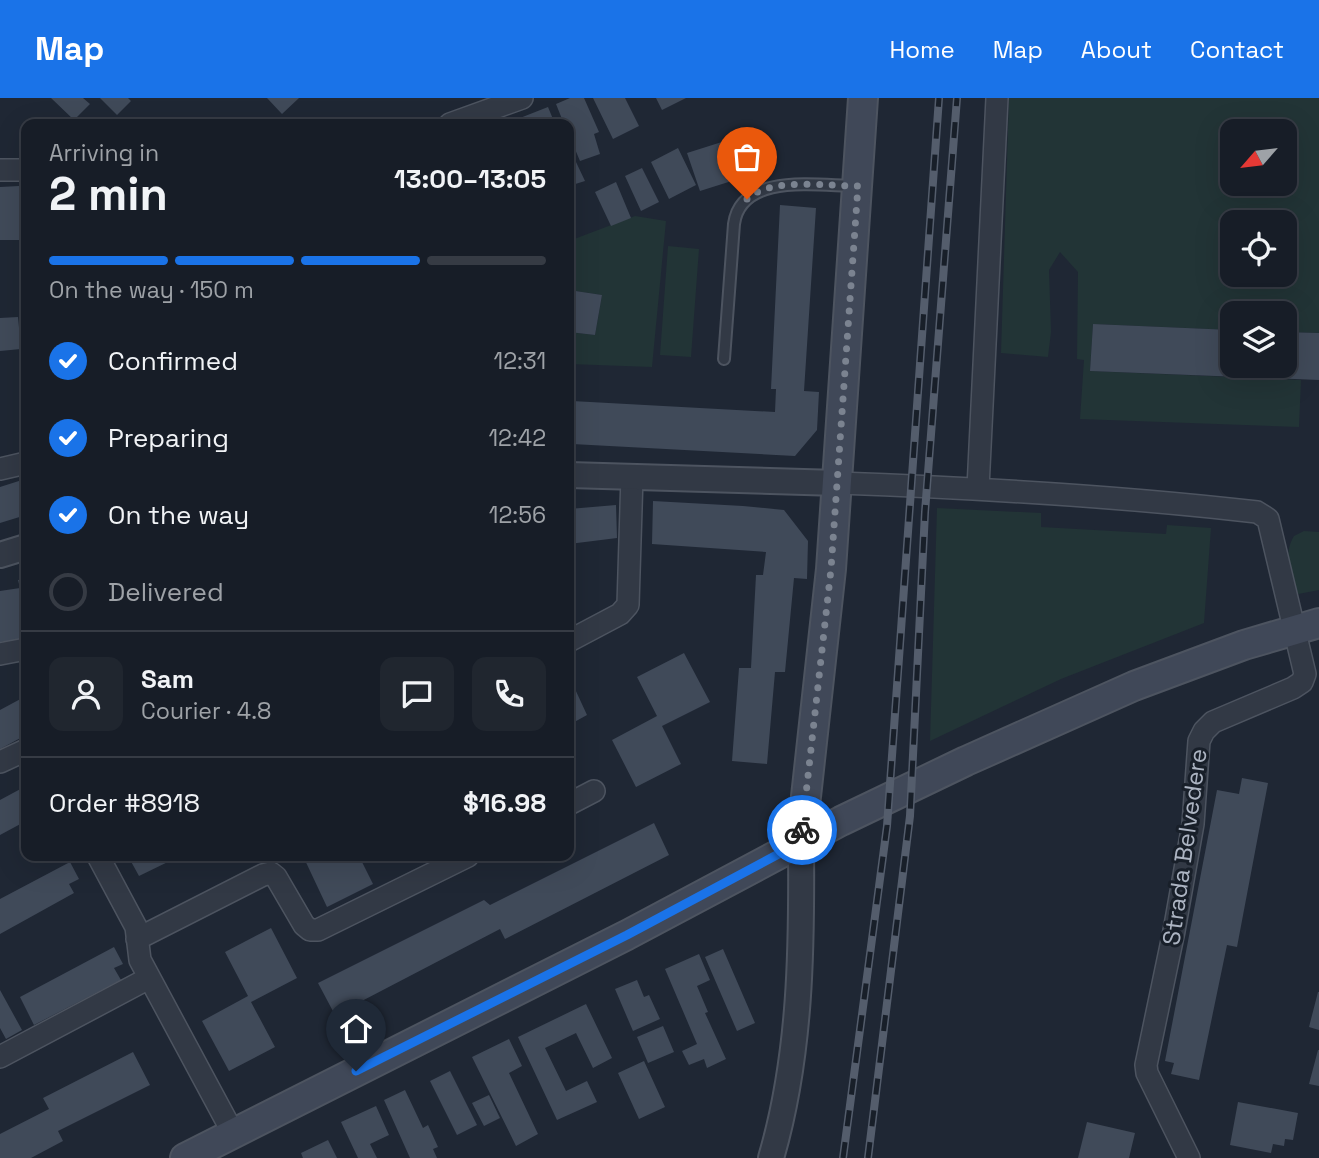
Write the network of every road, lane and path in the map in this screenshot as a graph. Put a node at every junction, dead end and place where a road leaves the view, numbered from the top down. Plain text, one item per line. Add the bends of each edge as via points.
1 (522, 98) edge
2 (863, 98) edge
3 (997, 98) edge
4 (464, 119) edge
5 (0, 170) edge
6 (21, 170) edge
7 (858, 186) junction
8 (724, 359) dead end
9 (21, 464) edge
10 (0, 469) edge
11 (574, 475) edge
12 (632, 476) junction
13 (838, 484) junction
14 (978, 488) junction
15 (21, 549) edge
16 (0, 555) edge
17 (1307, 626) edge
18 (574, 638) edge
19 (21, 650) edge
20 (0, 654) edge
21 (21, 752) edge
22 (0, 762) edge
23 (594, 791) dead end
24 (574, 801) edge
25 (801, 842) junction
26 (100, 861) edge
27 (454, 861) edge
28 (137, 939) junction
29 (149, 978) junction
30 (0, 1057) edge
31 (233, 1133) junction
32 (185, 1158) edge
33 (771, 1158) edge
34 (1189, 1158) edge

1 - 4 street
2 - 7 main road
3 - 14 street
5 - 6 street
7 - 8 lane via 770,187 742,205 734,224
7 - 13 main road
9 - 10 street
11 - 12 street
12 - 13 street
12 - 18 street via 628,605
13 - 14 street
13 - 25 main road
14 - 17 street via 1160,501 1263,514
15 - 16 street
17 - 25 main road via 1201,660 1075,711
17 - 34 street, Strada Belvedere via 1302,682 1213,722 1199,741 1194,824 1146,1065
19 - 20 street
21 - 22 street
23 - 24 street
25 - 31 main road
25 - 33 street via 794,1042
26 - 28 street via 133,922
27 - 28 street via 318,930 304,925 271,873
28 - 29 street via 139,958
29 - 30 street
29 - 31 street
31 - 32 main road

